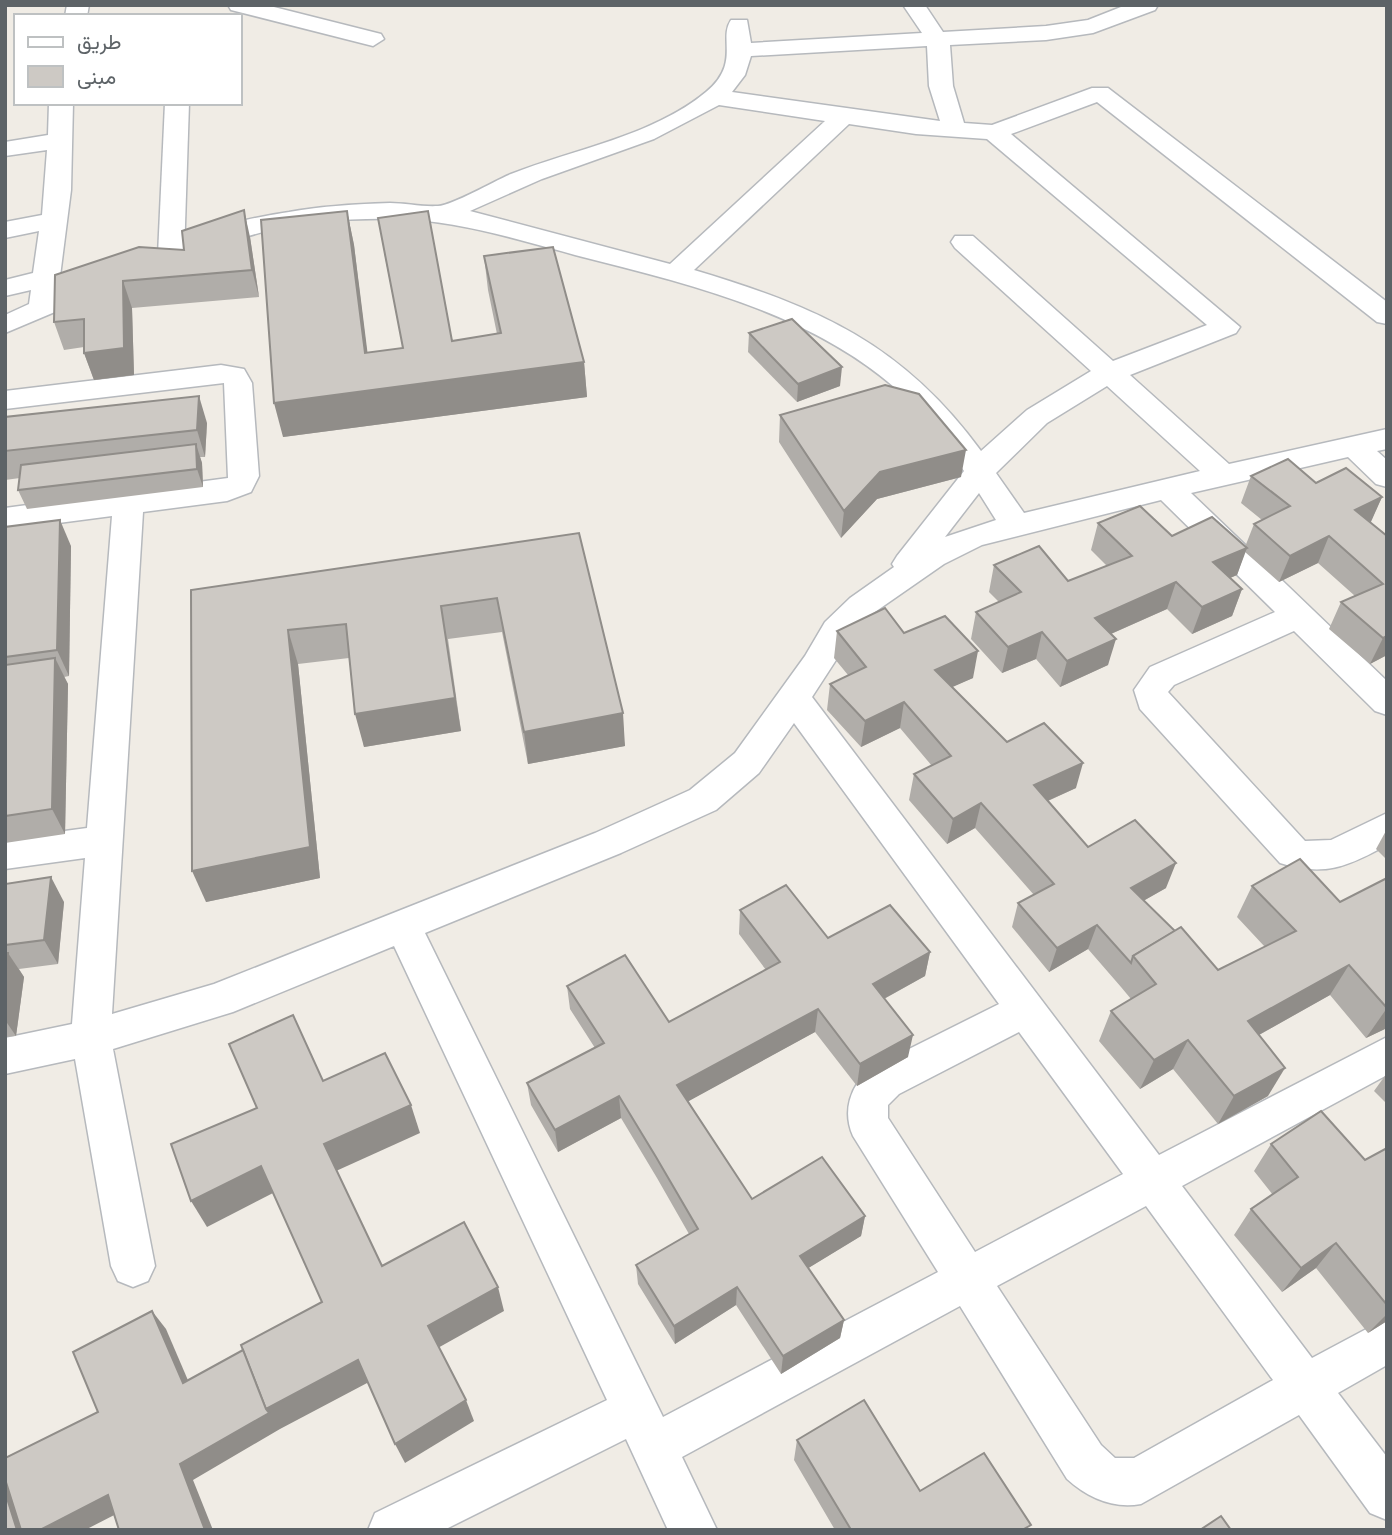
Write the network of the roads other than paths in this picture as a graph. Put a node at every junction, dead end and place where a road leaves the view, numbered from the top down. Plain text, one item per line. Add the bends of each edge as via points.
1 (239, 5) edge
2 (914, 5) edge
3 (1147, 5) edge
4 (739, 26) dead end
5 (373, 39) dead end
6 (938, 41) junction
7 (742, 50) junction
8 (715, 97) junction
9 (61, 105) edge
10 (177, 105) edge
11 (844, 117) junction
12 (956, 131) junction
13 (994, 132) junction
14 (59, 141) junction
15 (5, 149) edge
16 (443, 214) junction
17 (54, 219) junction
18 (5, 230) edge
19 (964, 242) dead end
20 (149, 263) junction
21 (674, 275) junction
22 (45, 278) junction
23 (5, 288) edge
24 (42, 307) junction
25 (1387, 316) edge
26 (5, 326) edge
27 (1109, 375) junction
28 (5, 400) edge
29 (1387, 439) edge
30 (1354, 446) junction
31 (979, 471) junction
32 (1223, 475) junction
33 (1387, 477) edge
34 (1167, 488) junction
35 (128, 503) junction
36 (5, 519) edge
37 (1016, 526) junction
38 (896, 580) junction
39 (1297, 616) junction
40 (794, 698) junction
41 (1387, 702) edge
42 (1387, 828) edge
43 (104, 841) junction
44 (5, 854) edge
45 (403, 926) junction
46 (1027, 1009) junction
47 (90, 1038) junction
48 (1387, 1055) edge
49 (5, 1056) edge
50 (1154, 1180) junction
51 (133, 1266) dead end
52 (968, 1279) junction
53 (1387, 1340) edge
54 (1305, 1385) junction
55 (645, 1428) junction
56 (1387, 1496) edge
57 (392, 1530) edge
58 (693, 1530) edge

1 - 5 street
2 - 6 street
3 - 6 street via 1084,28
4 - 7 street
6 - 7 street
6 - 12 street via 941,86
7 - 8 street via 729,83
8 - 11 street
8 - 16 street via 681,117
9 - 14 street
10 - 20 street
11 - 12 street
11 - 21 street
12 - 13 street
13 - 25 street via 1100,93
13 - 27 street via 1226,327
14 - 15 street
14 - 17 street
16 - 20 street via 347,211 302,216 229,234
16 - 21 street
17 - 18 street
17 - 22 street
19 - 27 street
20 - 24 street
21 - 31 street via 768,305 852,343 933,408
22 - 23 street
22 - 24 street
24 - 26 street
27 - 31 street via 1060,400 1018,432
27 - 32 street
28 - 35 street via 234,375 239,383 243,481 227,491
29 - 30 street
30 - 32 street
30 - 33 street
31 - 37 street
31 - 38 street
32 - 34 street
34 - 37 street
34 - 39 street
35 - 36 street
35 - 43 street
37 - 38 street via 973,537
38 - 40 street via 837,631
39 - 41 street
39 - 42 street via 1162,676 1151,690 1152,700 1293,852 1318,859 1330,857
40 - 45 street via 747,763 703,800
40 - 46 street
43 - 44 street
43 - 47 street
45 - 47 street via 219,1000
45 - 55 street
46 - 50 street
46 - 52 street via 885,1082 868,1100 868,1123
47 - 49 street
47 - 51 street
48 - 50 street
50 - 52 street
50 - 54 street
52 - 54 street via 1084,1462 1108,1480 1125,1484 1141,1480
52 - 55 street
53 - 54 street
54 - 56 street
55 - 57 street
55 - 58 street

